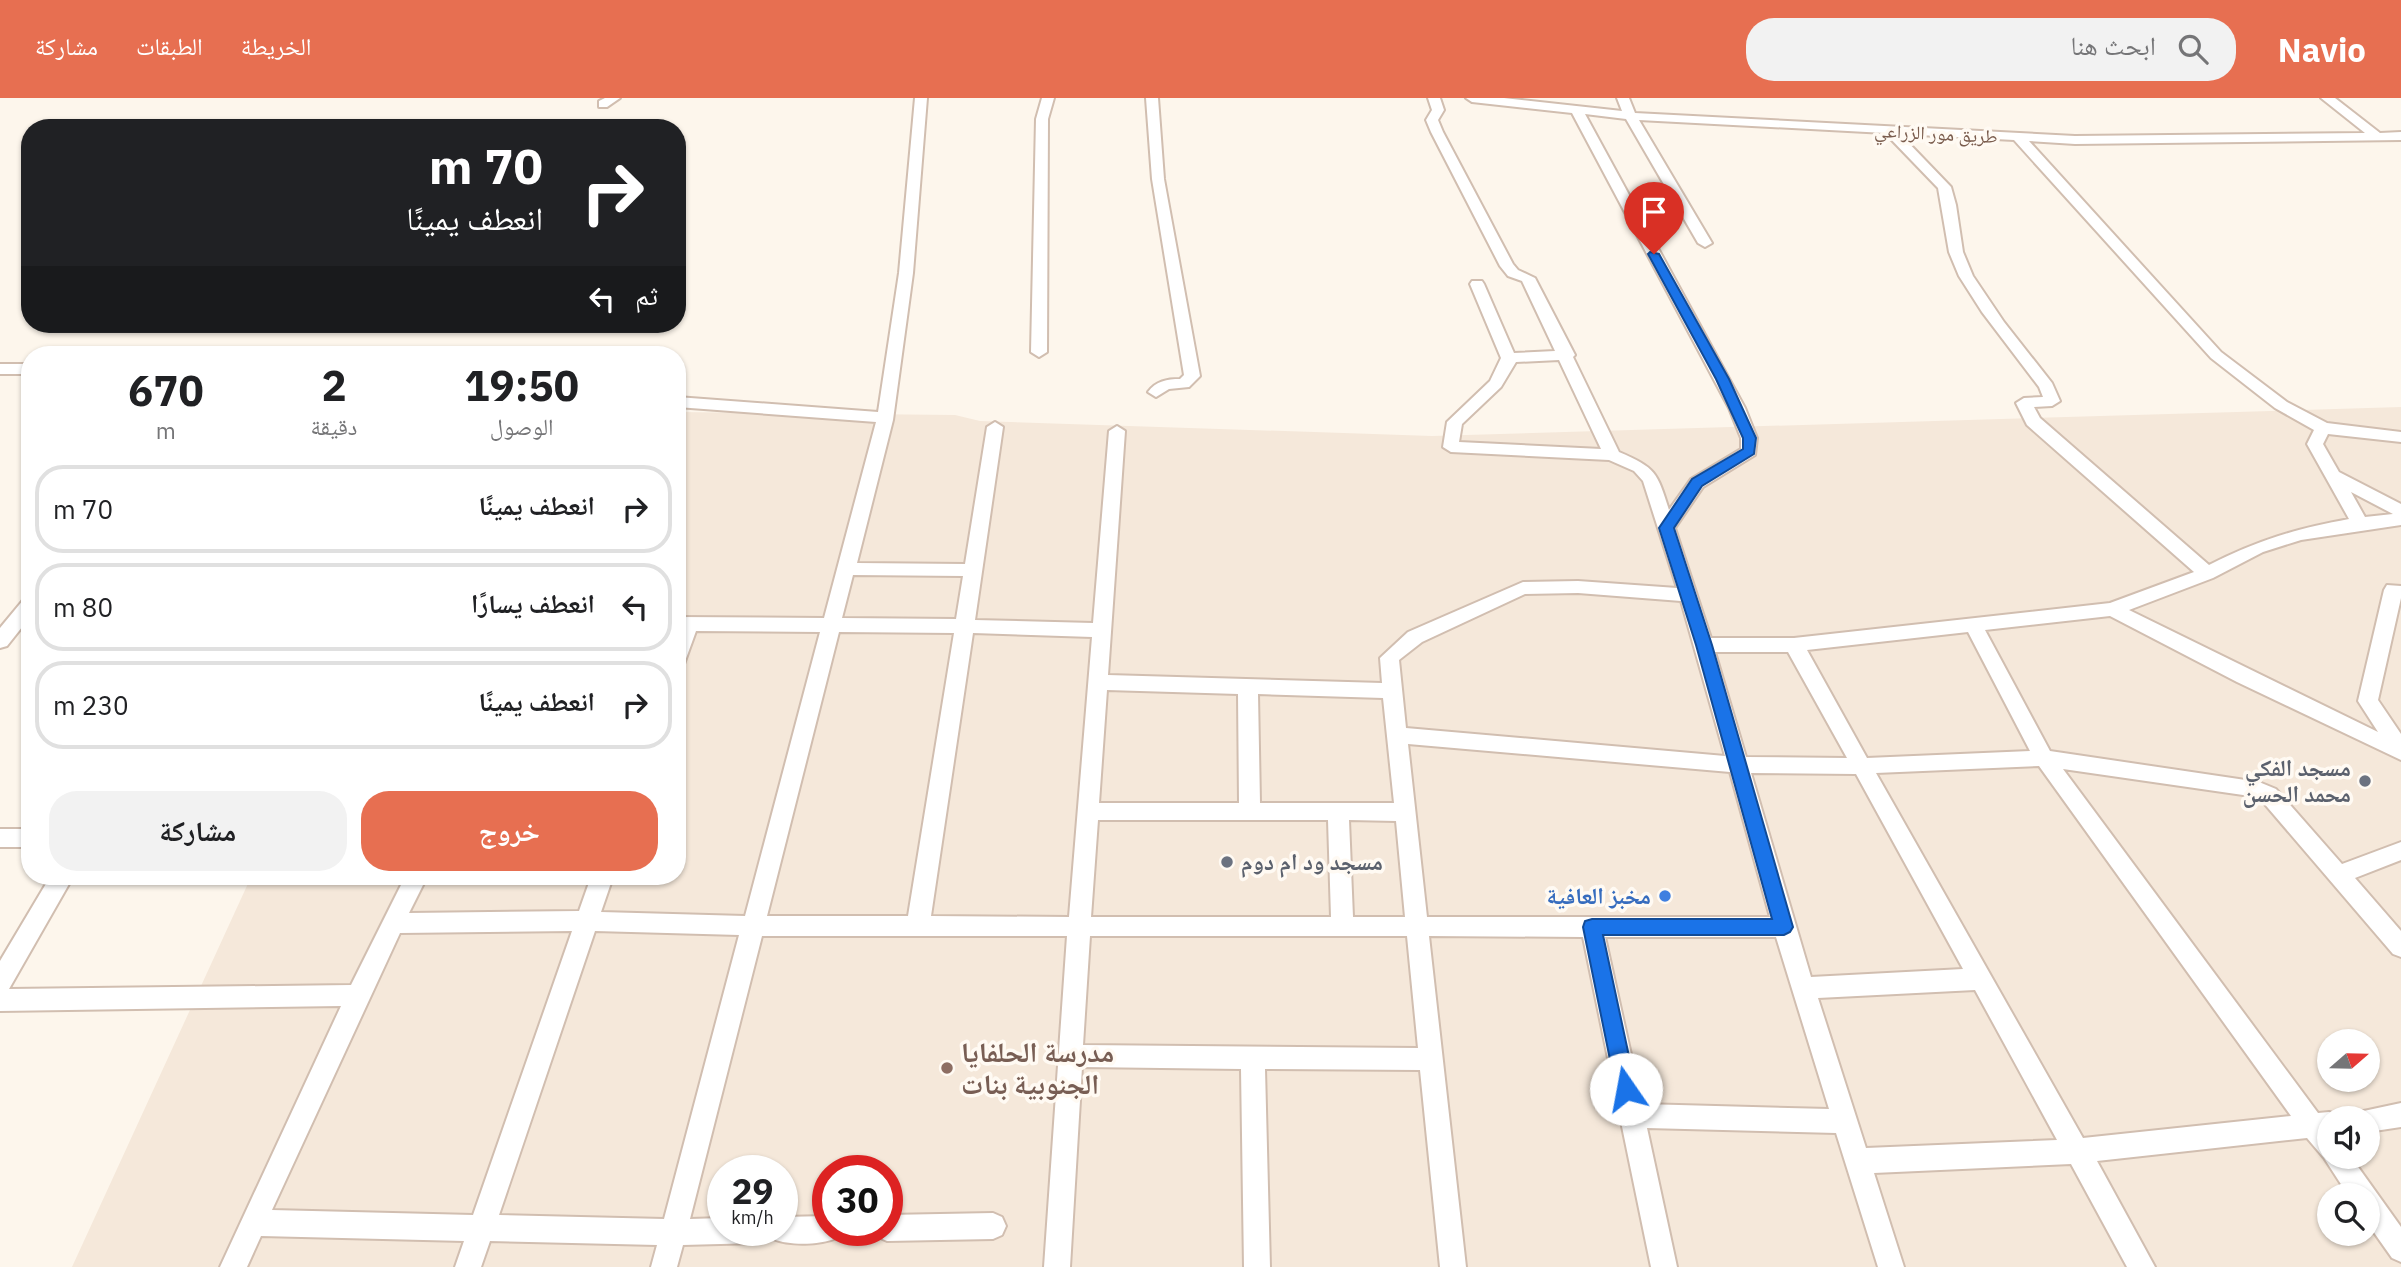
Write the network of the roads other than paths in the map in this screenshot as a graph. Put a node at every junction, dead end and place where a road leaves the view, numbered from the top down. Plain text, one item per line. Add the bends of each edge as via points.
1 (922, 98) edge
2 (1048, 98) edge
3 (1152, 98) edge
4 (1434, 98) edge
5 (1472, 98) edge
6 (1623, 98) edge
7 (2327, 98) edge
8 (1523, 101) edge
9 (1577, 111) junction
10 (1630, 116) junction
11 (1889, 130) junction
12 (2377, 136) junction
13 (2018, 137) junction
14 (2398, 138) edge
15 (1705, 243) dead end
16 (1477, 284) dead end
17 (1039, 352) dead end
18 (1567, 355) junction
19 (1509, 358) junction
20 (0, 369) edge
21 (21, 369) edge
22 (1156, 391) dead end
23 (686, 403) edge
24 (885, 418) junction
25 (995, 427) dead end
26 (2323, 429) junction
27 (1117, 431) dead end
28 (2401, 437) edge
29 (1612, 455) junction
30 (2333, 476) junction
31 (2401, 511) edge
32 (2401, 519) edge
33 (2360, 523) junction
34 (1667, 528) junction
35 (846, 569) junction
36 (973, 570) junction
37 (2207, 574) junction
38 (2401, 593) edge
39 (1688, 595) junction
40 (2112, 609) junction
41 (15, 621) edge
42 (686, 624) edge
43 (832, 625) junction
44 (964, 626) junction
45 (1974, 626) junction
46 (1101, 630) junction
47 (0, 641) edge
48 (1704, 645) junction
49 (1794, 645) junction
50 (1097, 682) junction
51 (1248, 687) junction
52 (1392, 691) junction
53 (1397, 735) junction
54 (2401, 751) edge
55 (2043, 758) junction
56 (1738, 765) junction
57 (1859, 766) junction
58 (1087, 811) junction
59 (1250, 811) junction
60 (1338, 811) junction
61 (1406, 812) junction
62 (0, 838) edge
63 (21, 838) edge
64 (2401, 850) edge
65 (2337, 875) junction
66 (57, 885) edge
67 (412, 885) edge
68 (599, 885) edge
69 (586, 921) junction
70 (394, 923) junction
71 (755, 926) junction
72 (918, 926) junction
73 (1079, 926) junction
74 (1342, 926) junction
75 (1417, 927) junction
76 (1592, 927) junction
77 (1784, 927) junction
78 (2401, 947) edge
79 (1980, 979) junction
80 (0, 983) edge
81 (1802, 988) junction
82 (358, 995) junction
83 (0, 1000) edge
84 (1070, 1056) junction
85 (1253, 1058) junction
86 (1431, 1059) junction
87 (2401, 1115) edge
88 (1632, 1116) junction
89 (2317, 1118) edge
90 (2380, 1118) edge
91 (1845, 1121) junction
92 (2317, 1126) edge
93 (2078, 1151) junction
94 (1858, 1161) junction
95 (2380, 1219) edge
96 (254, 1223) junction
97 (993, 1226) dead end
98 (903, 1228) edge
99 (481, 1229) junction
100 (707, 1231) edge
101 (673, 1232) junction
102 (2401, 1249) edge
103 (233, 1267) edge
104 (468, 1267) edge
105 (664, 1267) edge
106 (1057, 1267) edge
107 (1257, 1267) edge
108 (1453, 1267) edge
109 (1664, 1267) edge
110 (1891, 1267) edge
111 (2142, 1267) edge

1 - 24 street via 906,273
2 - 17 street via 1042,120
3 - 22 street via 1158,179 1192,376 1184,384 1166,384
4 - 18 street via 1437,110 1432,120 1437,132 1507,266 1528,278
5 - 8 street, طريق مور الزراعي
6 - 10 street
7 - 12 street
8 - 9 street, طريق مور الزراعي
9 - 10 street, طريق مور الزراعي
9 - 34 street via 1732,398 1749,438 1749,451 1697,482
10 - 11 street, طريق مور الزراعي
10 - 15 street
11 - 13 street, طريق مور الزراعي
11 - 37 street via 1944,187 1959,263 2047,386 2052,401 2024,403 2033,421
12 - 13 street, طريق مور الزراعي
12 - 14 street, طريق مور الزراعي
13 - 26 street via 2216,355 2281,405
16 - 19 street
18 - 19 street
18 - 29 street
19 - 29 street via 1496,385 1455,422 1451,447
20 - 21 street
23 - 24 street
24 - 35 street
25 - 36 street
26 - 28 street
26 - 30 street via 2315,444
27 - 46 street
29 - 34 street via 1640,467 1651,479
30 - 31 street
30 - 33 street
32 - 33 street
33 - 37 street via 2299,534 2256,548
34 - 39 street
35 - 36 street
35 - 43 street
36 - 44 street
37 - 40 street
38 - 54 street via 2393,590 2368,701
39 - 48 street
39 - 52 street via 1523,588 1415,637 1389,658
40 - 45 street
40 - 54 street
41 - 47 street
42 - 43 street
43 - 44 street
43 - 71 street
44 - 46 street
44 - 72 street
45 - 49 street
45 - 55 street
46 - 50 street
48 - 49 street
48 - 56 street
49 - 57 street
50 - 51 street
50 - 58 street
51 - 52 street
51 - 59 street
52 - 53 street
53 - 56 street
53 - 61 street
55 - 57 street
55 - 65 street via 2252,788 2269,795
55 - 89 street
56 - 57 street
56 - 77 street
57 - 79 street
58 - 59 street
58 - 73 street
59 - 60 street
60 - 61 street
60 - 74 street
61 - 75 street
62 - 63 street
64 - 65 street
65 - 78 street
66 - 80 street
67 - 70 street
68 - 69 street
69 - 70 street
69 - 71 street
69 - 99 street
70 - 82 street
71 - 72 street
71 - 101 street
72 - 73 street
73 - 74 street
73 - 84 street
74 - 75 street
75 - 76 street
75 - 86 street
76 - 77 street
76 - 88 street
77 - 81 street
79 - 81 street
79 - 93 street
81 - 91 street
82 - 83 street
82 - 96 street
84 - 85 street
84 - 106 street
85 - 86 street
85 - 107 street
86 - 108 street
87 - 90 street
88 - 91 street
88 - 109 street
91 - 94 street
92 - 93 street
93 - 94 street
93 - 111 street
94 - 110 street
95 - 102 street
96 - 99 street
96 - 103 street
97 - 98 street
99 - 101 street
99 - 104 street
100 - 101 street
101 - 105 street

